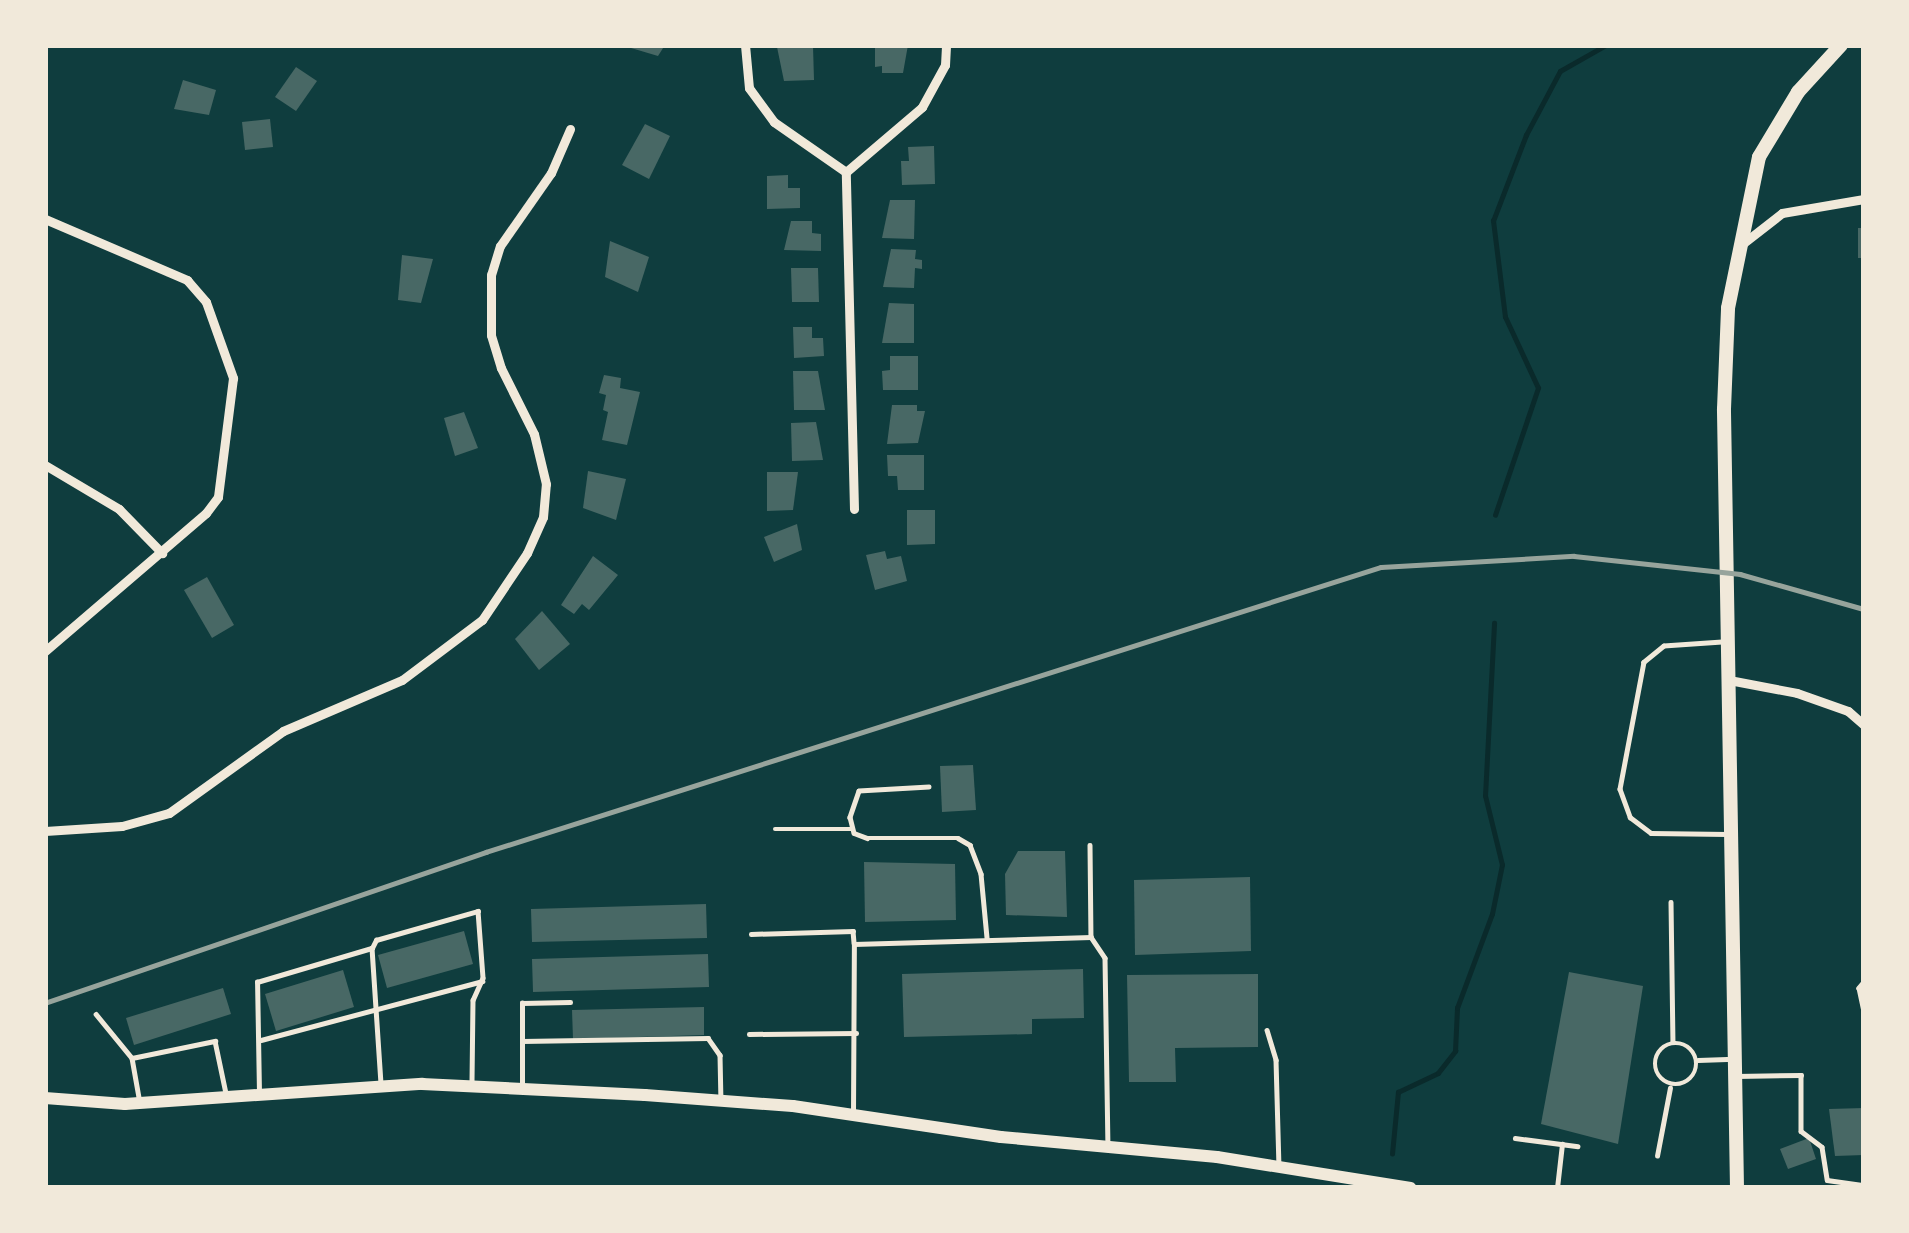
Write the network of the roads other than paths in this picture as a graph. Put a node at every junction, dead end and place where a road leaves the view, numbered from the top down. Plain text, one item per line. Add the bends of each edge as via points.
1 (746, 45) edge
2 (946, 45) edge
3 (1841, 45) edge
4 (570, 129) dead end
5 (846, 172) junction
6 (1864, 199) edge
7 (45, 219) edge
8 (1736, 249) junction
9 (45, 466) edge
10 (854, 509) dead end
11 (162, 553) junction
12 (1728, 642) junction
13 (45, 651) edge
14 (1729, 680) junction
15 (1864, 725) edge
16 (929, 787) dead end
17 (775, 829) dead end
18 (853, 829) junction
19 (45, 831) edge
20 (1732, 834) junction
21 (1090, 845) dead end
22 (1671, 902) dead end
23 (752, 934) dead end
24 (1091, 937) junction
25 (987, 940) junction
26 (854, 944) junction
27 (372, 948) junction
28 (482, 981) junction
29 (1864, 982) edge
30 (570, 1002) dead end
31 (376, 1011) junction
32 (1864, 1012) edge
33 (96, 1014) dead end
34 (1267, 1030) dead end
35 (856, 1033) junction
36 (749, 1034) dead end
37 (261, 1040) junction
38 (522, 1041) junction
39 (1673, 1042) junction
40 (132, 1058) junction
41 (1698, 1060) junction
42 (1736, 1068) junction
43 (381, 1086) junction
44 (472, 1087) junction
45 (1670, 1088) junction
46 (522, 1089) junction
47 (260, 1094) junction
48 (227, 1096) junction
49 (45, 1098) edge
50 (721, 1100) junction
51 (140, 1103) junction
52 (853, 1114) junction
53 (1515, 1138) dead end
54 (1562, 1144) junction
55 (1577, 1146) dead end
56 (1108, 1147) junction
57 (1657, 1156) dead end
58 (1280, 1169) junction
59 (1864, 1185) edge
60 (1411, 1188) edge
61 (1557, 1188) edge
62 (1737, 1188) edge

1 - 5 street via 749,88 774,122
2 - 5 street via 945,65 922,107
3 - 8 main road via 1764,146
4 - 19 street via 491,275 491,335 534,434 546,484 527,553 482,620 402,680 283,731 169,813 122,826
5 - 10 street
6 - 8 street via 1782,213
7 - 11 street via 187,280 206,302 233,378 218,497
8 - 12 main road via 1725,349
9 - 11 street via 118,509
11 - 13 street
12 - 14 main road
12 - 20 lane via 1664,646 1644,662 1620,788 1630,817 1651,833
14 - 15 street via 1797,693
14 - 20 main road
16 - 18 lane via 860,791 852,801
17 - 18 lane
18 - 25 lane via 866,838 958,838 970,845
20 - 42 main road
21 - 24 lane
22 - 39 lane
23 - 26 lane via 854,931
24 - 25 lane
24 - 56 lane via 1105,958
25 - 26 lane
26 - 35 lane
27 - 28 lane via 376,940 478,911
27 - 31 lane
27 - 37 lane via 257,982
28 - 31 lane
28 - 44 lane via 473,1000
29 - 32 lane
30 - 38 lane via 522,1003
31 - 37 lane
31 - 43 lane
33 - 40 lane
34 - 58 lane via 1276,1060
35 - 36 lane
35 - 52 lane
37 - 47 lane
38 - 46 lane
38 - 50 lane via 708,1038 720,1054
39 - 41 lane via 1695,1049
39 - 45 lane via 1662,1047 1656,1072
40 - 48 lane via 215,1041
40 - 51 lane
41 - 42 lane
41 - 45 lane via 1692,1075
42 - 59 lane via 1802,1076 1802,1131 1822,1147 1827,1180
42 - 62 main road
43 - 44 street
43 - 47 street
44 - 46 street
45 - 57 lane
46 - 50 street
47 - 48 street
48 - 51 street
49 - 51 street
50 - 52 street
52 - 56 street
53 - 54 lane
54 - 55 lane
54 - 61 lane
56 - 58 street
58 - 60 street

